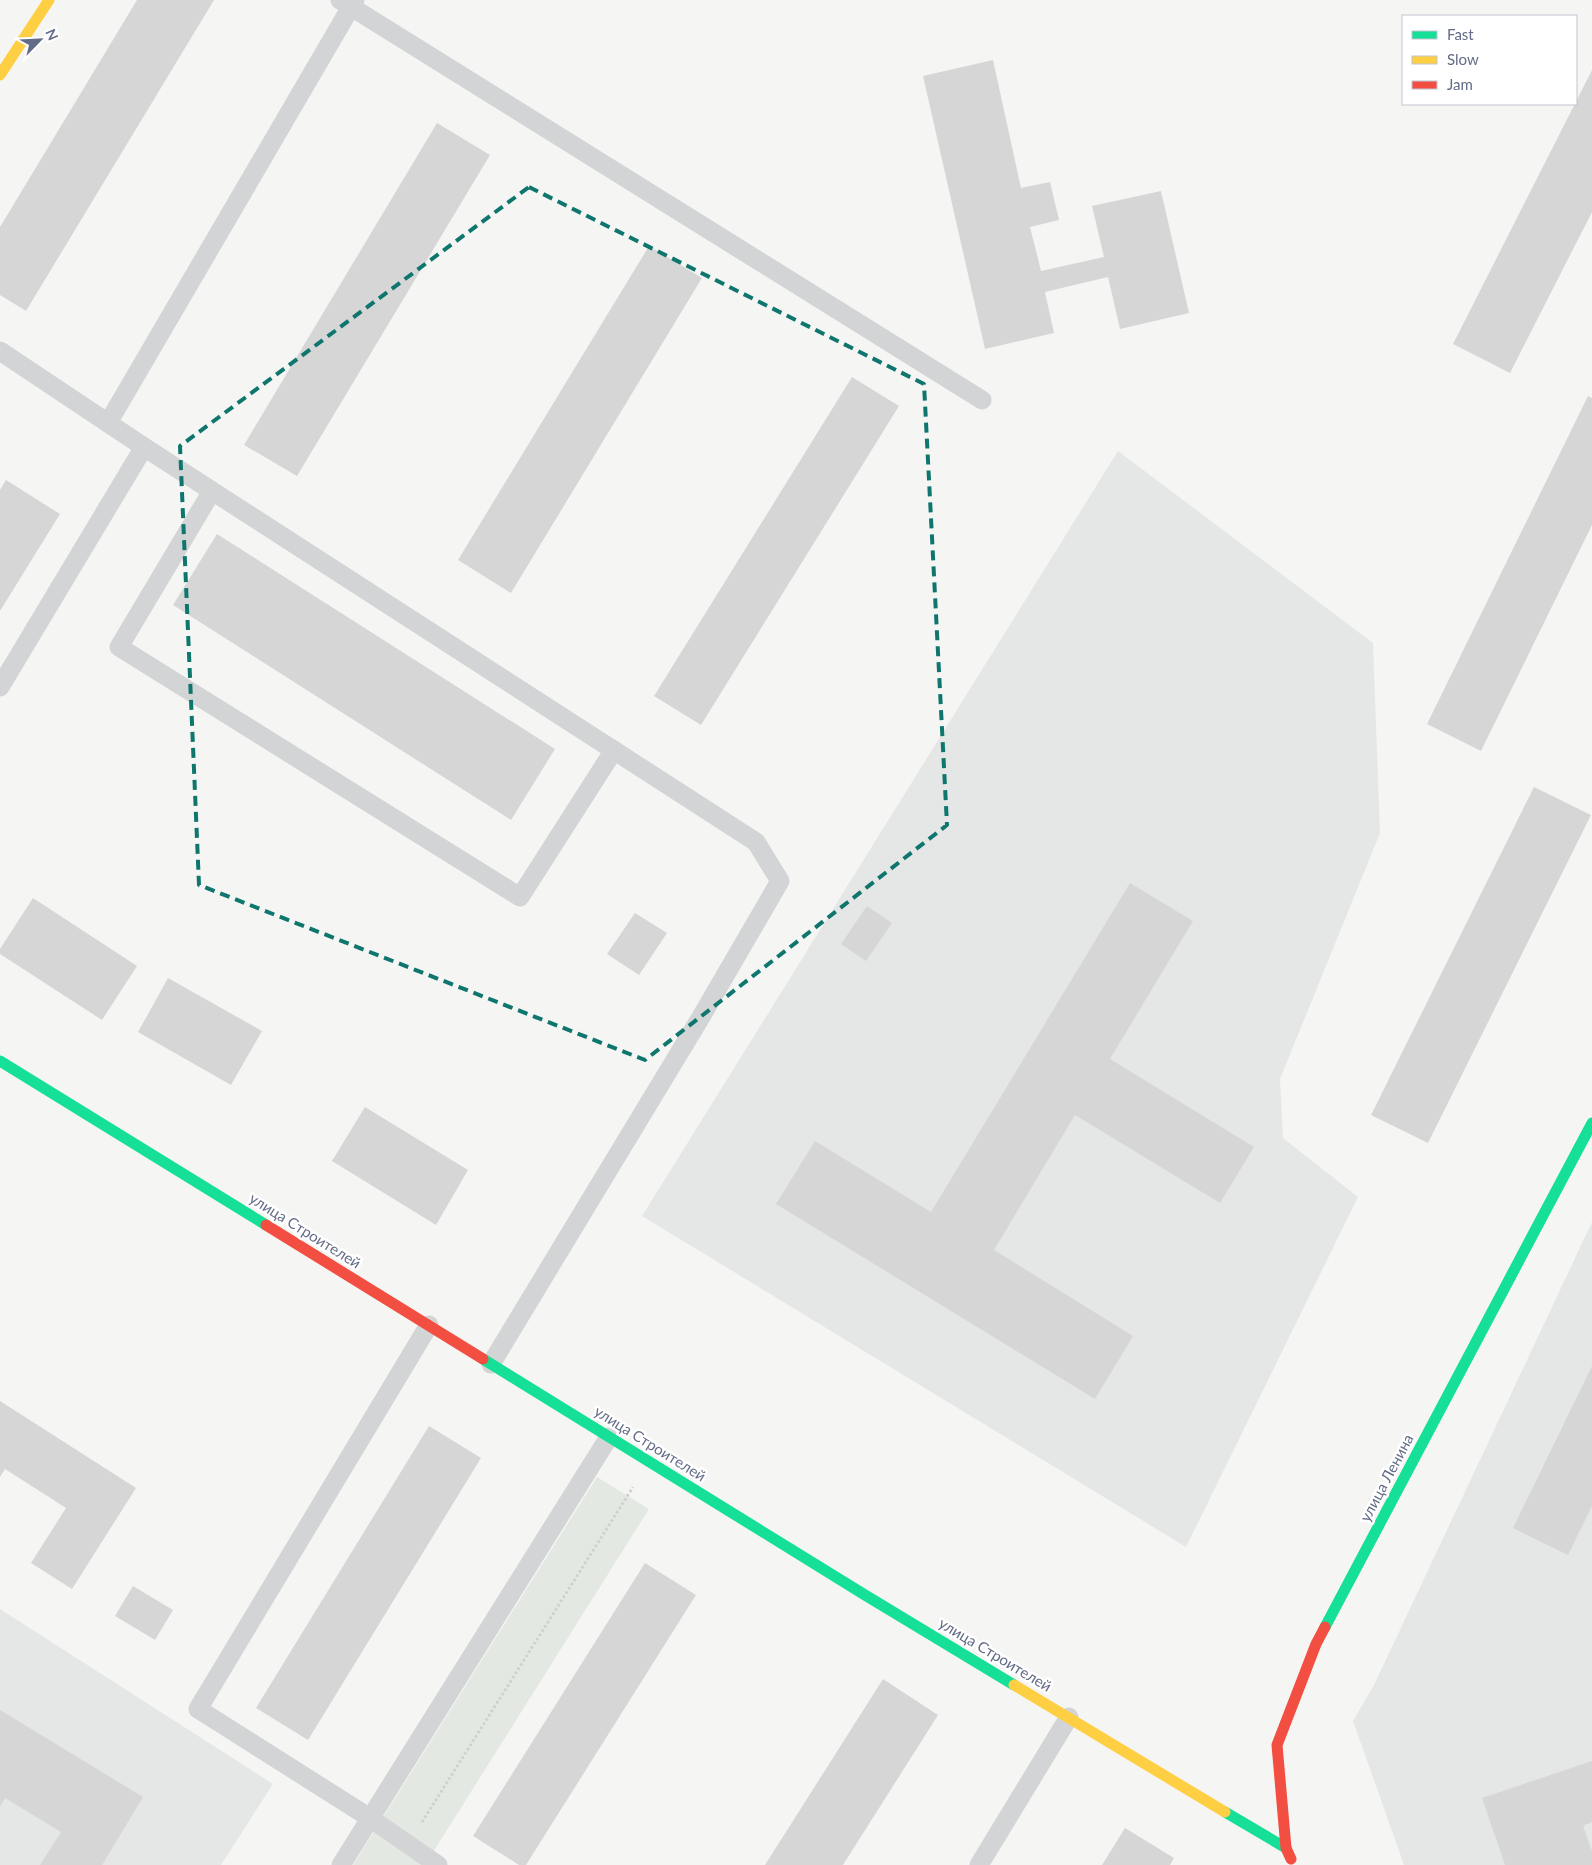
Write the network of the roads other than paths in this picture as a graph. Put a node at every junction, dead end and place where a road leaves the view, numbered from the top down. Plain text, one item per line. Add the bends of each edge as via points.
1 (49, 0) edge
2 (349, 3) edge
3 (0, 75) edge
4 (0, 351) edge
5 (982, 400) dead end
6 (108, 423) junction
7 (144, 446) junction
8 (212, 491) junction
9 (0, 687) edge
10 (614, 750) junction
11 (0, 1061) edge
12 (1592, 1122) edge
13 (429, 1325) junction
14 (492, 1364) junction
15 (609, 1437) junction
16 (1069, 1717) junction
17 (370, 1818) junction
18 (1286, 1848) junction
19 (340, 1865) edge
20 (438, 1865) edge
21 (978, 1865) edge
22 (1294, 1865) edge

1 - 3 street
2 - 5 lane
2 - 6 lane
4 - 6 lane
6 - 7 lane
7 - 8 lane
7 - 9 lane
8 - 10 lane
8 - 10 lane via 119,647 520,897
10 - 14 lane via 756,842 780,881
11 - 13 street, улица Строителей
12 - 18 street, улица Ленина via 1316,1644 1277,1745
13 - 14 street, улица Строителей
13 - 17 lane via 198,1709
14 - 15 street, улица Строителей
15 - 16 street, улица Строителей
15 - 17 lane
16 - 18 street, улица Строителей
16 - 21 lane
17 - 19 lane
17 - 20 lane
18 - 22 street, улица Ленина

